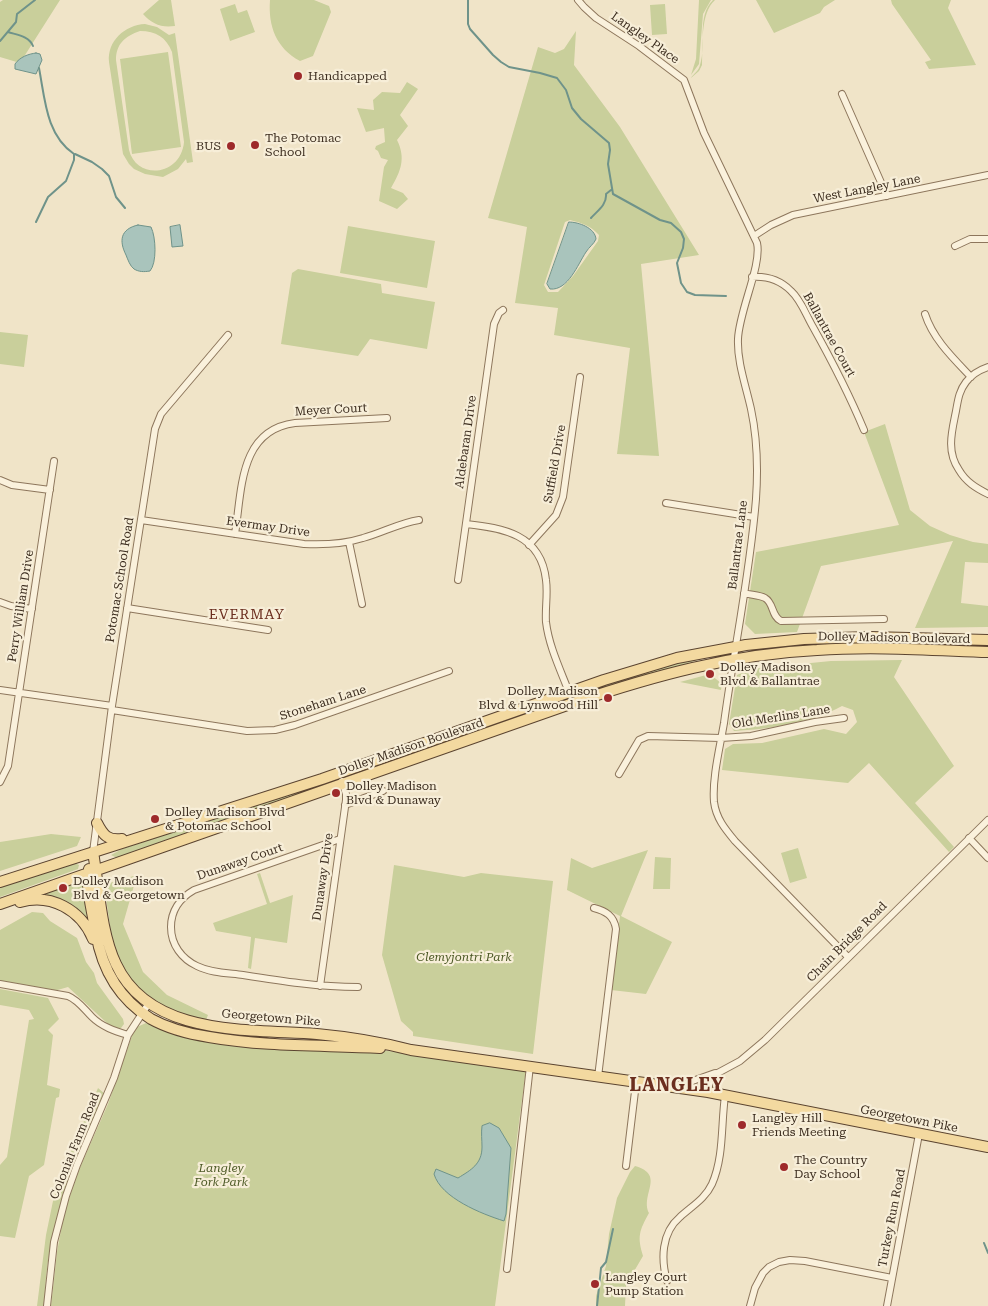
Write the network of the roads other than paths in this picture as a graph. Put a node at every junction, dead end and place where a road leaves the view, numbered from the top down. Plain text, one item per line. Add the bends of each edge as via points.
1 (578, 0) edge
2 (842, 94) dead end
3 (692, 101) joint
4 (988, 176) edge
5 (887, 196) junction
6 (754, 236) junction
7 (988, 239) edge
8 (955, 246) dead end
9 (752, 276) junction
10 (503, 310) dead end
11 (925, 314) dead end
12 (228, 335) dead end
13 (988, 367) edge
14 (580, 377) dead end
15 (971, 377) junction
16 (387, 418) dead end
17 (864, 430) dead end
18 (54, 461) dead end
19 (0, 480) edge
20 (50, 490) junction
21 (988, 494) edge
22 (666, 503) dead end
23 (754, 517) junction
24 (141, 520) junction
25 (419, 520) dead end
26 (466, 524) junction
27 (236, 534) junction
28 (349, 542) junction
29 (529, 545) junction
30 (458, 580) dead end
31 (744, 593) junction
32 (0, 602) edge
33 (362, 604) dead end
34 (127, 608) junction
35 (32, 609) junction
36 (884, 619) dead end
37 (268, 630) dead end
38 (988, 640) edge
39 (736, 646) junction
40 (988, 652) edge
41 (734, 659) junction
42 (449, 671) dead end
43 (0, 690) edge
44 (19, 692) junction
45 (569, 692) junction
46 (573, 703) junction
47 (112, 708) junction
48 (844, 718) dead end
49 (722, 738) junction
50 (339, 773) junction
51 (619, 774) dead end
52 (0, 782) edge
53 (342, 784) junction
54 (383, 791) dead end
55 (345, 805) junction
56 (988, 820) edge
57 (97, 823) junction
58 (138, 838) junction
59 (969, 838) junction
60 (340, 839) junction
61 (93, 852) junction
62 (988, 858) edge
63 (92, 872) junction
64 (0, 882) edge
65 (0, 904) edge
66 (0, 908) edge
67 (594, 908) dead end
68 (848, 957) junction
69 (101, 959) junction
70 (0, 984) edge
71 (320, 986) junction
72 (358, 988) dead end
73 (148, 1002) junction
74 (142, 1012) junction
75 (128, 1035) junction
76 (411, 1050) junction
77 (530, 1066) junction
78 (716, 1072) junction
79 (598, 1077) junction
80 (636, 1083) junction
81 (682, 1089) junction
82 (708, 1092) junction
83 (725, 1096) junction
84 (920, 1134) junction
85 (988, 1147) edge
86 (626, 1166) dead end
87 (507, 1269) dead end
88 (892, 1278) junction
89 (667, 1281) dead end
90 (47, 1306) edge
91 (750, 1306) edge
92 (887, 1306) edge

1 - 3 street, Langley Place via 596,18 684,80
2 - 5 street
3 - 6 street, Ballantrae Lane via 717,162
4 - 5 street, West Langley Lane
5 - 6 street, West Langley Lane via 793,215 771,224
6 - 9 street, Ballantrae Lane via 758,254
7 - 8 street via 970,239
9 - 17 street, Ballantrae Court via 776,281 791,290 833,363
9 - 23 street, Ballantrae Lane via 738,342 754,431
10 - 26 street, Aldebaran Drive via 494,324
11 - 15 street via 943,347
12 - 24 street, Potomac School Road via 161,414 153,440
13 - 15 street
14 - 29 street, Suffield Drive via 563,498 550,523
15 - 21 street via 958,398 950,445 955,463 964,477
16 - 27 street, Meyer Court via 296,423 281,426 265,435 254,447 246,465
18 - 20 street, Perry William Drive
19 - 20 street
20 - 35 street, Perry William Drive
22 - 23 street
23 - 31 street, Ballantrae Lane
24 - 27 street, Evermay Drive
24 - 34 street, Potomac School Road
25 - 28 street, Evermay Drive
26 - 29 street via 504,530
26 - 30 street, Aldebaran Drive
27 - 28 street, Evermay Drive via 304,544
28 - 33 street
29 - 45 street via 544,568 548,634
31 - 36 street via 765,598 774,616 781,621
31 - 39 street, Ballantrae Lane
32 - 35 street
34 - 37 street
34 - 47 street, Potomac School Road
35 - 44 street, Perry William Drive
38 - 39 main road, Dolley Madison Boulevard via 836,637
39 - 41 street, Ballantrae Lane
39 - 45 main road, Dolley Madison Boulevard via 662,662
40 - 41 main road, Dolley Madison Boulevard via 833,649
41 - 46 main road, Dolley Madison Boulevard via 662,674
41 - 49 street, Ballantrae Lane
42 - 47 street, Stoneham Lane via 295,726 275,730 247,731
43 - 44 street, Stoneham Lane
44 - 47 street, Stoneham Lane
44 - 52 street, Perry William Drive via 8,766
45 - 46 street
45 - 50 main road, Dolley Madison Boulevard
46 - 53 main road, Dolley Madison Boulevard
47 - 57 street, Potomac School Road
48 - 49 street, Old Merlins Lane via 764,734
49 - 51 street, Old Merlins Lane via 648,736 639,740
49 - 68 street, Ballantrae Lane via 714,793 716,811 724,827
50 - 53 street, Dunaway Drive
50 - 58 main road, Dolley Madison Boulevard
53 - 55 street, Dunaway Drive via 346,794
53 - 63 main road, Dolley Madison Boulevard
54 - 55 street
55 - 60 street, Dunaway Drive
56 - 59 street, Chain Bridge Road
57 - 58 main road via 110,839
57 - 61 street, Potomac School Road
58 - 61 main road, Dolley Madison Boulevard
59 - 62 street
59 - 68 street, Chain Bridge Road
60 - 71 street, Dunaway Drive
60 - 71 street, Dunaway Court via 194,890 182,899 172,918 171,934 177,948 187,960 198,966
61 - 63 main road, Georgetown Pike
61 - 64 main road, Dolley Madison Boulevard
63 - 65 main road, Dolley Madison Boulevard
63 - 69 main road, Georgetown Pike via 90,899
63 - 73 main road, Georgetown Pike via 113,958 125,980
66 - 69 main road via 34,899 61,904 84,923
67 - 79 street via 609,915 616,928
68 - 78 street, Chain Bridge Road via 765,1040 740,1060
69 - 74 main road, Georgetown Pike via 118,988
70 - 75 street via 68,996 101,1024
71 - 72 street, Dunaway Court
73 - 74 street, Colonial Farm Road
73 - 76 main road, Georgetown Pike via 177,1017 215,1026 352,1038
74 - 75 street, Colonial Farm Road
74 - 76 main road, Georgetown Pike via 176,1030 240,1042
75 - 90 street, Colonial Farm Road via 66,1196 54,1242
76 - 77 main road, Georgetown Pike
77 - 79 main road, Georgetown Pike
77 - 87 street
78 - 81 street, Chain Bridge Road via 684,1084
78 - 82 street via 710,1080
79 - 80 main road, Georgetown Pike
80 - 81 main road, Georgetown Pike
80 - 86 street
81 - 82 main road, Georgetown Pike
82 - 83 main road, Georgetown Pike
83 - 84 main road, Georgetown Pike
83 - 89 street via 720,1150 713,1182 704,1197 679,1217 668,1234 663,1261
84 - 85 main road, Georgetown Pike
84 - 88 street, Turkey Run Road
88 - 91 street via 805,1261 779,1262 763,1273
88 - 92 street, Turkey Run Road

